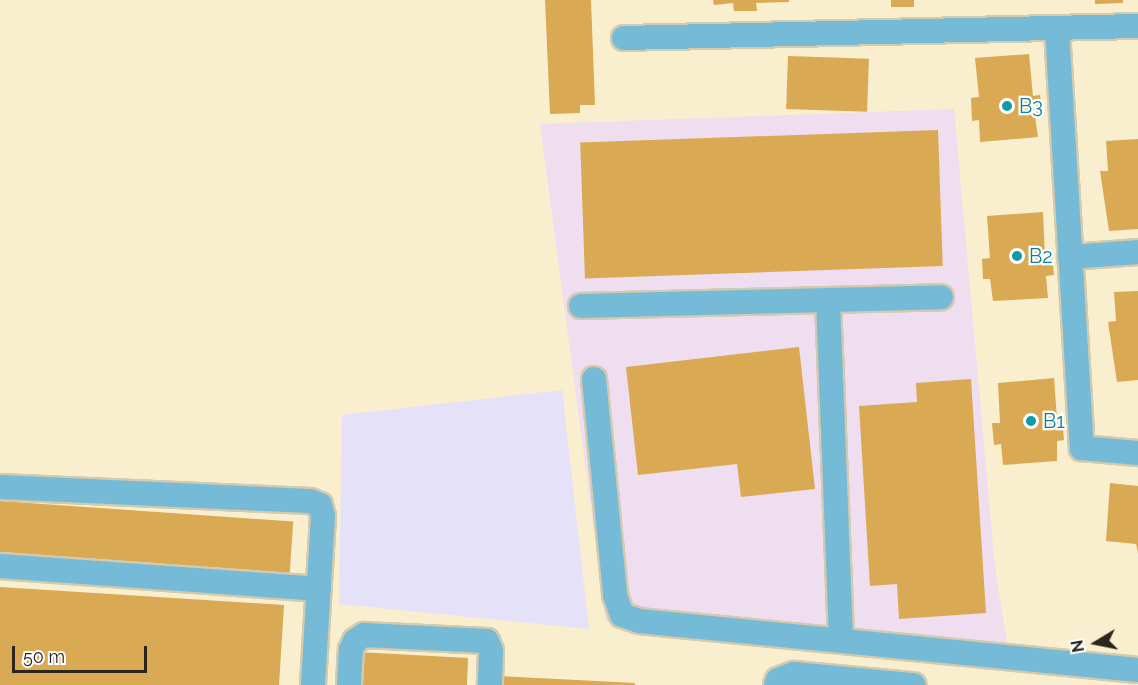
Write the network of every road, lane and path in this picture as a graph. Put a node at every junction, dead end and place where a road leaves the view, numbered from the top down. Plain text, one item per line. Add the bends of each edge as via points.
1 (1138, 26) edge
2 (1057, 30) junction
3 (624, 38) dead end
4 (1138, 252) edge
5 (1070, 257) junction
6 (941, 297) dead end
7 (828, 300) junction
8 (581, 306) dead end
9 (594, 379) dead end
10 (1138, 453) edge
11 (0, 487) edge
12 (0, 566) edge
13 (318, 589) junction
14 (841, 639) junction
15 (1138, 670) edge
16 (313, 685) edge
17 (349, 685) edge
18 (490, 685) edge
19 (776, 685) edge
20 (911, 685) edge

1 - 2 street
2 - 3 street
2 - 5 street
4 - 5 street
5 - 10 street via 1082,448
6 - 7 street
7 - 8 street
7 - 14 street
9 - 14 street via 615,596 622,615 639,621
11 - 13 street via 310,501 320,505 323,516
12 - 13 street
13 - 16 street
14 - 15 street
17 - 18 street via 351,650 364,635 487,641 491,651
19 - 20 street via 778,680 794,674

